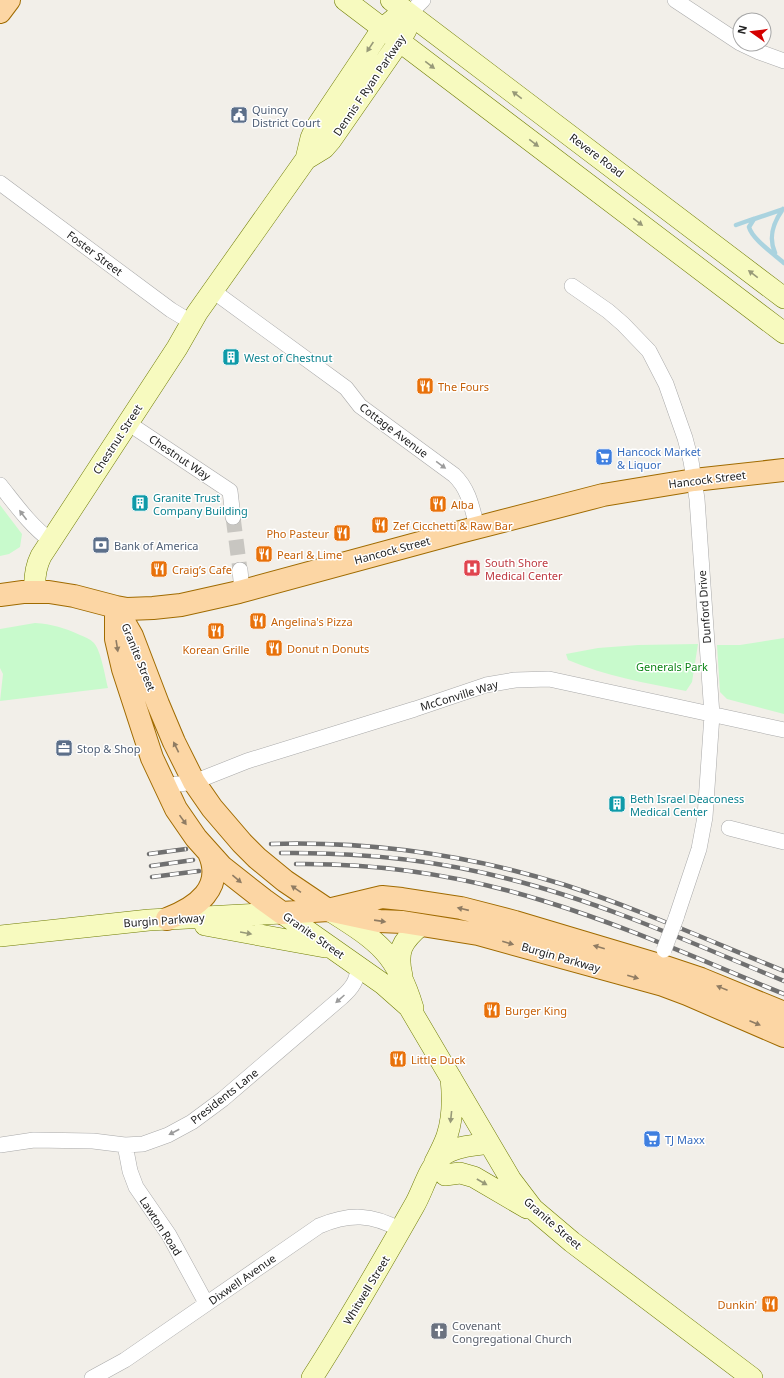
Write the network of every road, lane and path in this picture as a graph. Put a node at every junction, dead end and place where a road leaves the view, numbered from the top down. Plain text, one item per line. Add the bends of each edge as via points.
1 (8, 0) edge
2 (345, 0) edge
3 (391, 0) edge
4 (675, 0) edge
5 (416, 7) edge
6 (0, 12) edge
7 (382, 29) junction
8 (732, 37) edge
9 (399, 42) junction
10 (759, 52) edge
11 (784, 60) edge
12 (306, 159) junction
13 (0, 183) edge
14 (698, 268) junction
15 (572, 286) dead end
16 (213, 291) junction
17 (784, 298) edge
18 (191, 322) junction
19 (784, 333) edge
20 (128, 423) junction
21 (784, 470) edge
22 (694, 480) junction
23 (0, 485) edge
24 (233, 517) tunnel mouth
25 (477, 527) junction
26 (50, 540) junction
27 (240, 570) tunnel mouth
28 (242, 591) junction
29 (35, 592) junction
30 (0, 595) edge
31 (116, 607) junction
32 (712, 715) junction
33 (784, 730) edge
34 (194, 782) junction
35 (164, 786) junction
36 (729, 828) dead end
37 (784, 842) edge
38 (209, 853) junction
39 (328, 910) junction
40 (282, 913) junction
41 (166, 919) junction
42 (421, 925) junction
43 (0, 936) edge
44 (337, 951) junction
45 (661, 957) junction
46 (358, 966) junction
47 (404, 980) junction
48 (784, 1013) edge
49 (415, 1015) junction
50 (784, 1036) edge
51 (451, 1078) junction
52 (488, 1143) junction
53 (0, 1144) edge
54 (125, 1145) junction
55 (439, 1171) junction
56 (543, 1218) junction
57 (401, 1230) junction
58 (206, 1303) junction
59 (92, 1378) edge
60 (312, 1378) edge
61 (752, 1378) edge

1 - 6 main road
2 - 7 main road
3 - 5 main road, Revere Road
4 - 8 street
5 - 7 main road, Dennis F Ryan Parkway
5 - 9 main road, Dennis F Ryan Parkway
17 -> 5 main road, Revere Road
7 - 9 main road
7 -> 12 main road, Dennis F Ryan Parkway via 315,130
9 - 12 main road, Dennis F Ryan Parkway via 335,136 324,148
9 -> 14 main road
10 - 11 street
12 - 16 main road, Dennis F Ryan Parkway
13 - 18 street, Foster Street via 171,310
14 - 17 main road via 734,283 764,303 779,302
14 - 19 main road
15 - 22 street, Dunford Drive via 608,311 649,351 666,384 691,461
16 - 18 main road, Chestnut Street
16 -> 25 street, Cottage Avenue via 346,388 360,406 460,480 468,495
18 - 20 main road, Chestnut Street
20 - 24 street, Chestnut Way via 230,491
20 - 26 main road, Chestnut Street
21 - 22 main road, Hancock Street
22 - 25 main road, Hancock Street via 603,495
22 - 32 street, Dunford Drive
26 -> 23 street via 27,520
25 - 28 main road, Hancock Street
26 - 29 main road, Chestnut Street via 37,564
27 - 28 street
28 - 31 main road, Hancock Street via 162,608
29 - 30 main road, Hancock Street
29 - 31 main road, Hancock Street via 74,596
34 -> 31 main road, Granite Street via 160,710 132,636
31 -> 35 main road, Granite Street via 116,639 123,669 152,758
32 - 33 street, McConville Way
32 - 34 street, McConville Way via 549,679 515,680 486,685 247,760
32 - 45 street, Dunford Drive, bridge via 705,817 699,849
34 - 35 street, McConville Way
39 -> 34 main road, Granite Street via 285,881 257,858 220,819
35 -> 38 main road, Granite Street via 183,821
36 - 37 street
38 -> 40 main road, Granite Street via 238,881
38 - 41 main road via 214,868 207,892 195,905
39 - 40 main road, Burgin Parkway
39 -> 42 main road, Burgin Parkway via 379,921
45 -> 39 main road, Burgin Parkway via 433,903 382,897
39 - 47 main road, Granite Street via 380,946
40 - 41 main road, Burgin Parkway
40 - 44 main road, Granite Street
41 - 43 main road, Burgin Parkway
41 -> 44 main road
42 - 47 main road via 407,936 401,950 400,965
42 -> 50 main road, Burgin Parkway via 478,934 663,986
44 - 46 main road, Granite Street
48 -> 45 main road, Burgin Parkway via 701,979
46 - 49 main road, Granite Street via 393,992
46 -> 54 street, Presidents Lane via 355,982 342,997 207,1112 168,1135 143,1144
47 - 49 main road, Granite Street
49 - 51 main road, Granite Street
51 - 52 main road, Granite Street
51 -> 55 main road via 449,1129
52 - 55 main road, Whitwell Street via 473,1161
52 - 56 main road, Granite Street via 517,1190
53 - 54 street, Presidents Lane via 34,1140 93,1141
54 - 58 street, Lawton Road via 136,1188 169,1235
55 -> 56 main road via 474,1177
55 - 57 main road, Whitwell Street
56 - 61 main road, Granite Street
57 - 58 street, Dixwell Avenue via 381,1220 362,1217 344,1218 327,1223 313,1229
57 - 60 main road, Whitwell Street
58 - 59 street, Dixwell Avenue via 125,1360

